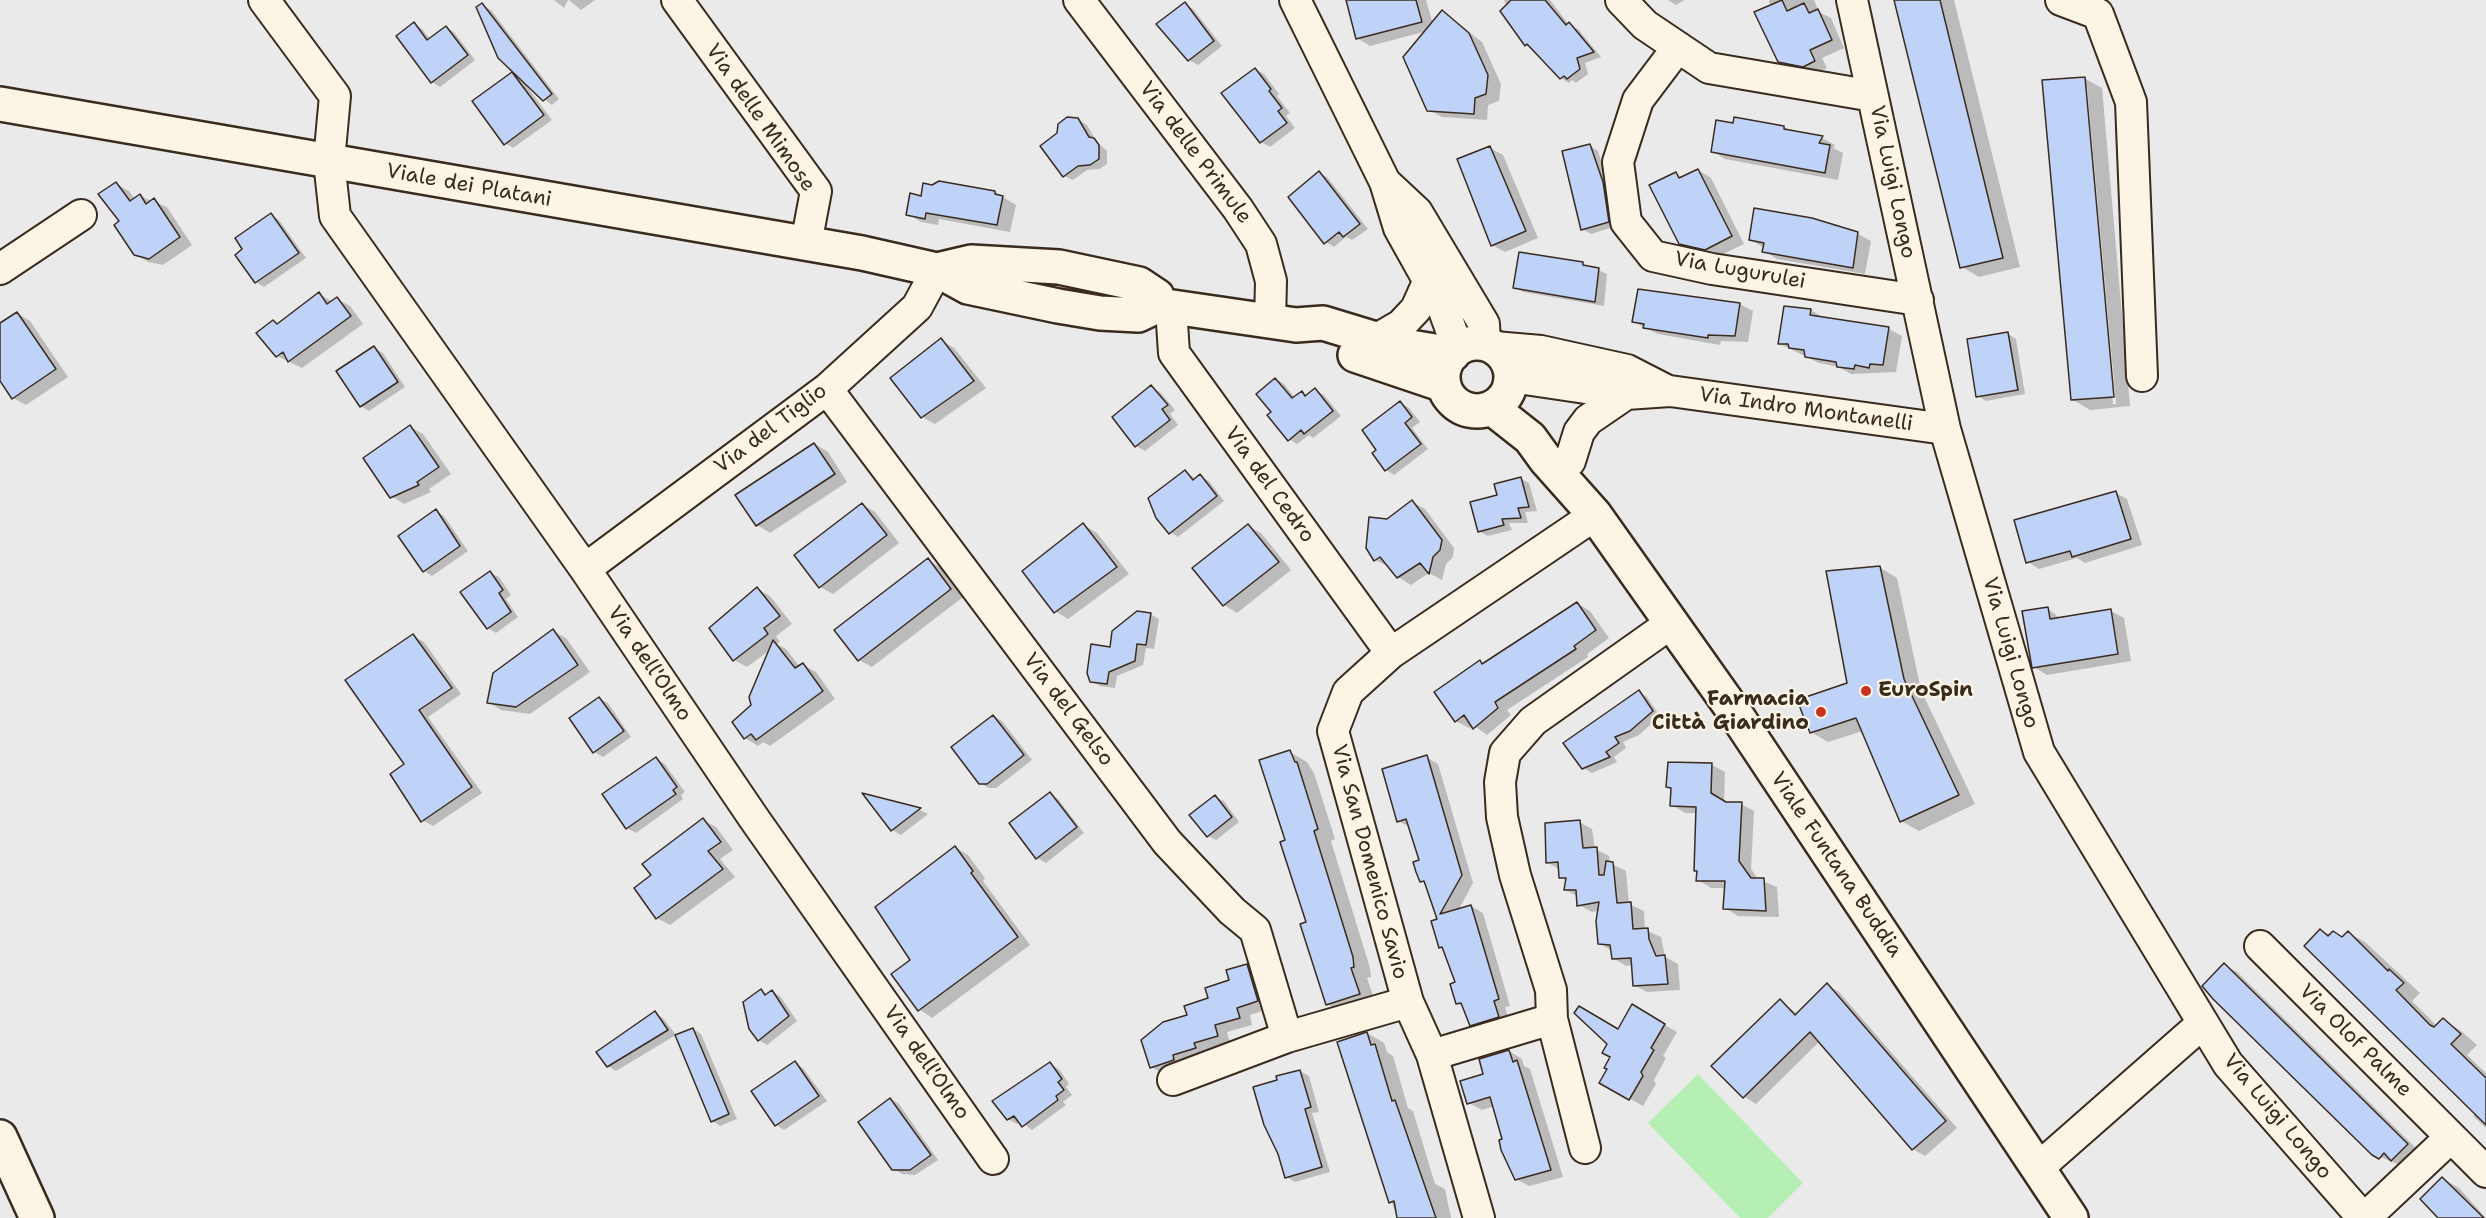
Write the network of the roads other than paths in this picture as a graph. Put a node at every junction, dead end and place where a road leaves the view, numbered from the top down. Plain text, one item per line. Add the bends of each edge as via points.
1 (264, 0) edge
2 (677, 0) edge
3 (1079, 0) edge
4 (1295, 0) edge
5 (1621, 0) edge
6 (1852, 0) edge
7 (2061, 0) edge
8 (1678, 47) junction
9 (1873, 96) junction
10 (0, 104) edge
11 (329, 161) junction
12 (1385, 182) junction
13 (81, 215) dead end
14 (806, 244) junction
15 (0, 269) edge
16 (937, 270) junction
17 (1430, 280) junction
18 (1918, 300) junction
19 (1165, 306) junction
20 (1283, 324) junction
21 (1377, 339) junction
22 (1472, 348) junction
23 (2142, 376) dead end
24 (1511, 380) junction
25 (1444, 385) junction
26 (827, 389) junction
27 (1666, 390) junction
28 (1626, 394) junction
29 (1492, 408) junction
30 (1945, 429) junction
31 (1570, 461) junction
32 (1594, 515) junction
33 (585, 569) junction
34 (1670, 624) junction
35 (1391, 653) junction
36 (2260, 946) dead end
37 (1408, 1002) junction
38 (1552, 1019) junction
39 (2203, 1023) junction
40 (1287, 1037) junction
41 (1432, 1055) junction
42 (1173, 1080) dead end
43 (0, 1137) edge
44 (2451, 1137) junction
45 (1585, 1148) dead end
46 (993, 1159) dead end
47 (2038, 1168) junction
48 (2486, 1172) edge
49 (37, 1218) edge
50 (1479, 1218) edge
51 (2071, 1218) edge
52 (2364, 1218) edge

1 - 11 street, Via dell'Olmo via 335,96
2 - 14 street, Via delle Mimose via 816,191
3 - 20 street, Via delle Primule via 1261,244
4 - 12 street
5 - 8 street via 1645,25
6 - 9 street, Via Luigi Longo
7 - 23 street via 2098,14 2131,102
8 - 9 street via 1709,68
8 - 18 street, Via Lugurulei via 1638,100 1618,162 1626,222 1653,256 1712,269
9 - 18 street, Via Luigi Longo
10 - 11 main road, Viale dei Platani
11 - 14 main road, Viale dei Platani
11 - 33 street, Via dell'Olmo via 335,216
12 - 17 street via 1399,228
12 - 22 street via 1417,212 1484,324
13 - 15 street
14 - 16 main road, Viale dei Platani
16 - 19 main road, Viale dei Platani via 971,262 1059,267 1139,284
16 - 26 street, Via del Tiglio via 917,307
17 - 21 street via 1416,309 1401,325
17 - 22 street
18 - 30 street, Via Luigi Longo
19 - 20 main road
19 - 35 street, Via del Cedro via 1174,353
20 - 21 main road via 1323,323
20 - 25 main road via 1327,347
21 - 22 main road
22 - 24 main road via 1508,362
22 - 25 main road via 1446,365
22 - 27 street, Via Indro Montanelli via 1541,351 1627,370
24 - 28 street, Via Indro Montanelli
24 - 29 main road via 1503,400
24 - 31 main road, Viale Funtana Buddia
25 - 29 main road via 1460,406 1472,411
26 - 33 street, Via del Tiglio
26 - 40 street, Via del Gelso via 1167,842 1255,930
27 - 28 street, Via Indro Montanelli
27 - 30 street, Via Indro Montanelli
28 - 31 street, Via Indro Montanelli via 1588,420 1579,432
29 - 32 main road, Viale Funtana Buddia via 1530,438
30 - 39 street, Via Luigi Longo via 2039,753
31 - 32 main road, Viale Funtana Buddia
32 - 34 main road, Viale Funtana Buddia
32 - 35 street, Via San Domenico Savio
33 - 46 street, Via dell'Olmo
34 - 38 street via 1533,721 1505,753 1500,782 1502,818 1515,875 1551,990
34 - 47 main road, Viale Funtana Buddia via 1733,710
35 - 37 street, Via San Domenico Savio via 1348,692 1333,731
36 - 44 street, Via Olof Palme
37 - 40 street
37 - 41 street, Via San Domenico Savio
38 - 41 street
38 - 45 street
39 - 47 street
39 - 52 street, Via Luigi Longo via 2228,1064
40 - 42 street
41 - 50 street, Via San Domenico Savio
43 - 49 main road
44 - 48 street, Via Olof Palme
44 - 52 street
47 - 51 main road, Viale Funtana Buddia

